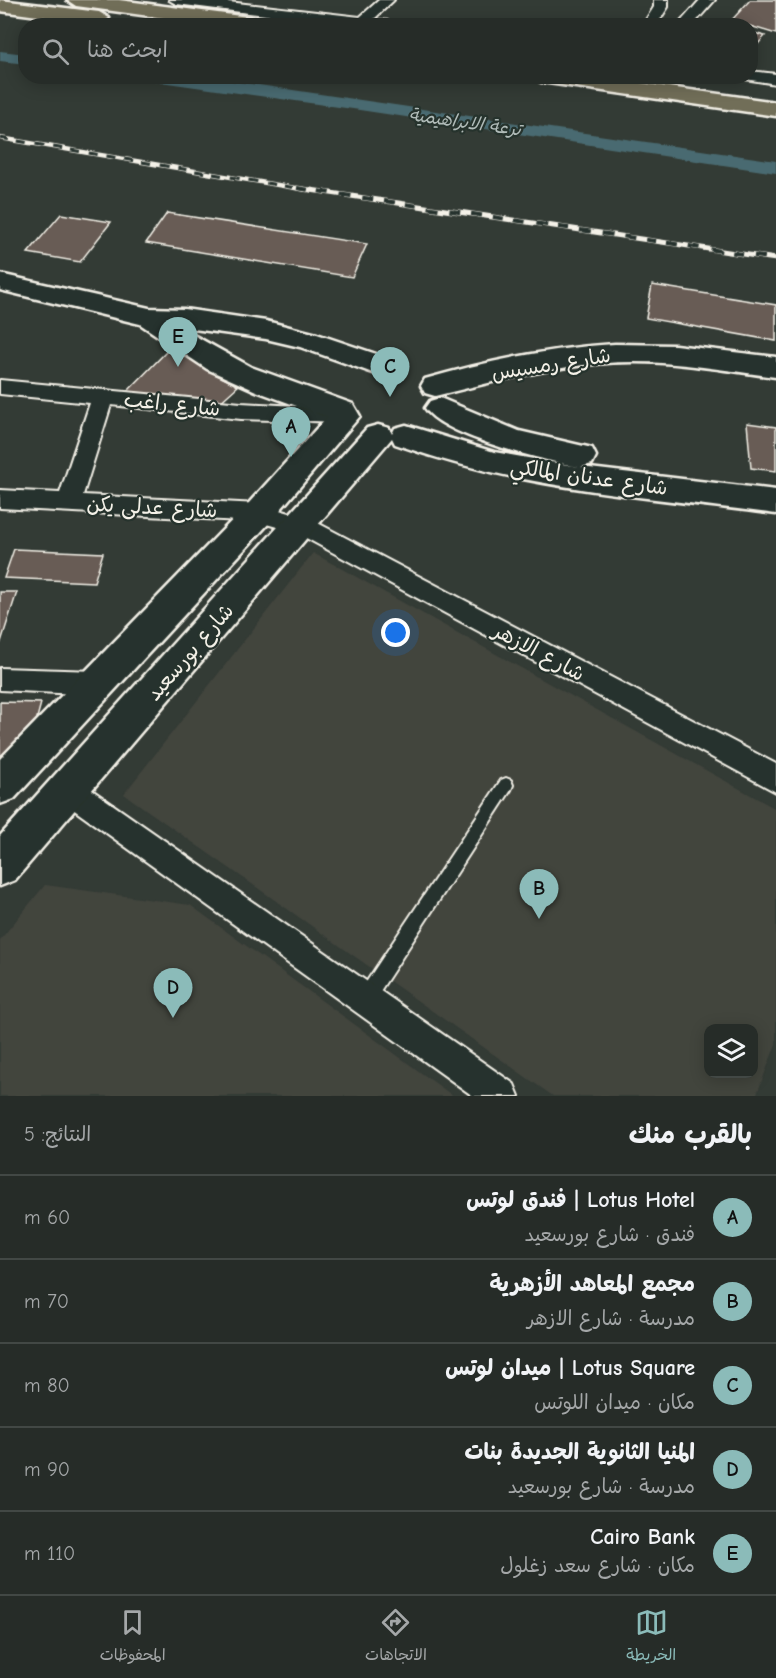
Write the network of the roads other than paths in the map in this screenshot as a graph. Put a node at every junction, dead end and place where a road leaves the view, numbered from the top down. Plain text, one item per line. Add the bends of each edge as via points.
1 (75, 0) edge
2 (176, 0) edge
3 (387, 0) edge
4 (662, 0) edge
5 (708, 0) edge
6 (0, 5) edge
7 (131, 15) junction
8 (248, 16) junction
9 (138, 18) edge
10 (252, 18) edge
11 (294, 18) edge
12 (367, 18) edge
13 (654, 18) edge
14 (691, 18) edge
15 (758, 77) edge
16 (776, 79) edge
17 (598, 84) edge
18 (716, 84) edge
19 (776, 93) edge
20 (776, 109) edge
21 (0, 282) edge
22 (149, 317) junction
23 (776, 367) edge
24 (387, 368) junction
25 (0, 387) edge
26 (437, 397) junction
27 (103, 398) junction
28 (344, 414) junction
29 (392, 436) junction
30 (776, 481) edge
31 (0, 498) edge
32 (69, 502) junction
33 (776, 502) edge
34 (259, 513) junction
35 (302, 525) junction
36 (0, 679) edge
37 (96, 683) junction
38 (776, 779) edge
39 (506, 785) dead end
40 (0, 786) edge
41 (69, 790) junction
42 (0, 866) edge
43 (364, 1000) junction
44 (502, 1096) edge

1 - 7 highway
2 - 8 street
3 - 12 street
4 - 13 street
5 - 14 street
6 - 7 highway
7 - 8 highway
7 - 9 highway
8 - 10 highway
8 - 11 street
15 - 16 street
17 - 20 highway
18 - 19 highway
21 - 22 main road
22 - 24 main road via 266,330
22 - 28 main road via 226,369
23 - 26 main road, شارع رمسيس via 618,352 562,358
24 - 26 main road via 420,374
24 - 28 main road via 351,382 341,401
25 - 27 street, شارع راغب
26 - 29 main road via 429,425
26 - 30 main road, شارع عدنان المالكي via 494,434 556,453
27 - 28 street, شارع راغب via 241,411
27 - 32 street
28 - 29 main road via 353,425
28 - 34 main road, شارع بورسعيد
29 - 33 main road, شارع عدنان المالكي via 523,469
29 - 35 main road, شارع بورسعيد
31 - 32 street, شارع عدلى يكن
32 - 34 street, شارع عدلى يكن
34 - 35 street, شارع عدلى يكن
34 - 37 main road, شارع بورسعيد
35 - 38 street, شارع الازهر
35 - 41 main road, شارع بورسعيد
36 - 37 street
37 - 40 main road, شارع بورسعيد
39 - 43 lane
41 - 42 main road, شارع بورسعيد
41 - 43 street
43 - 44 street

